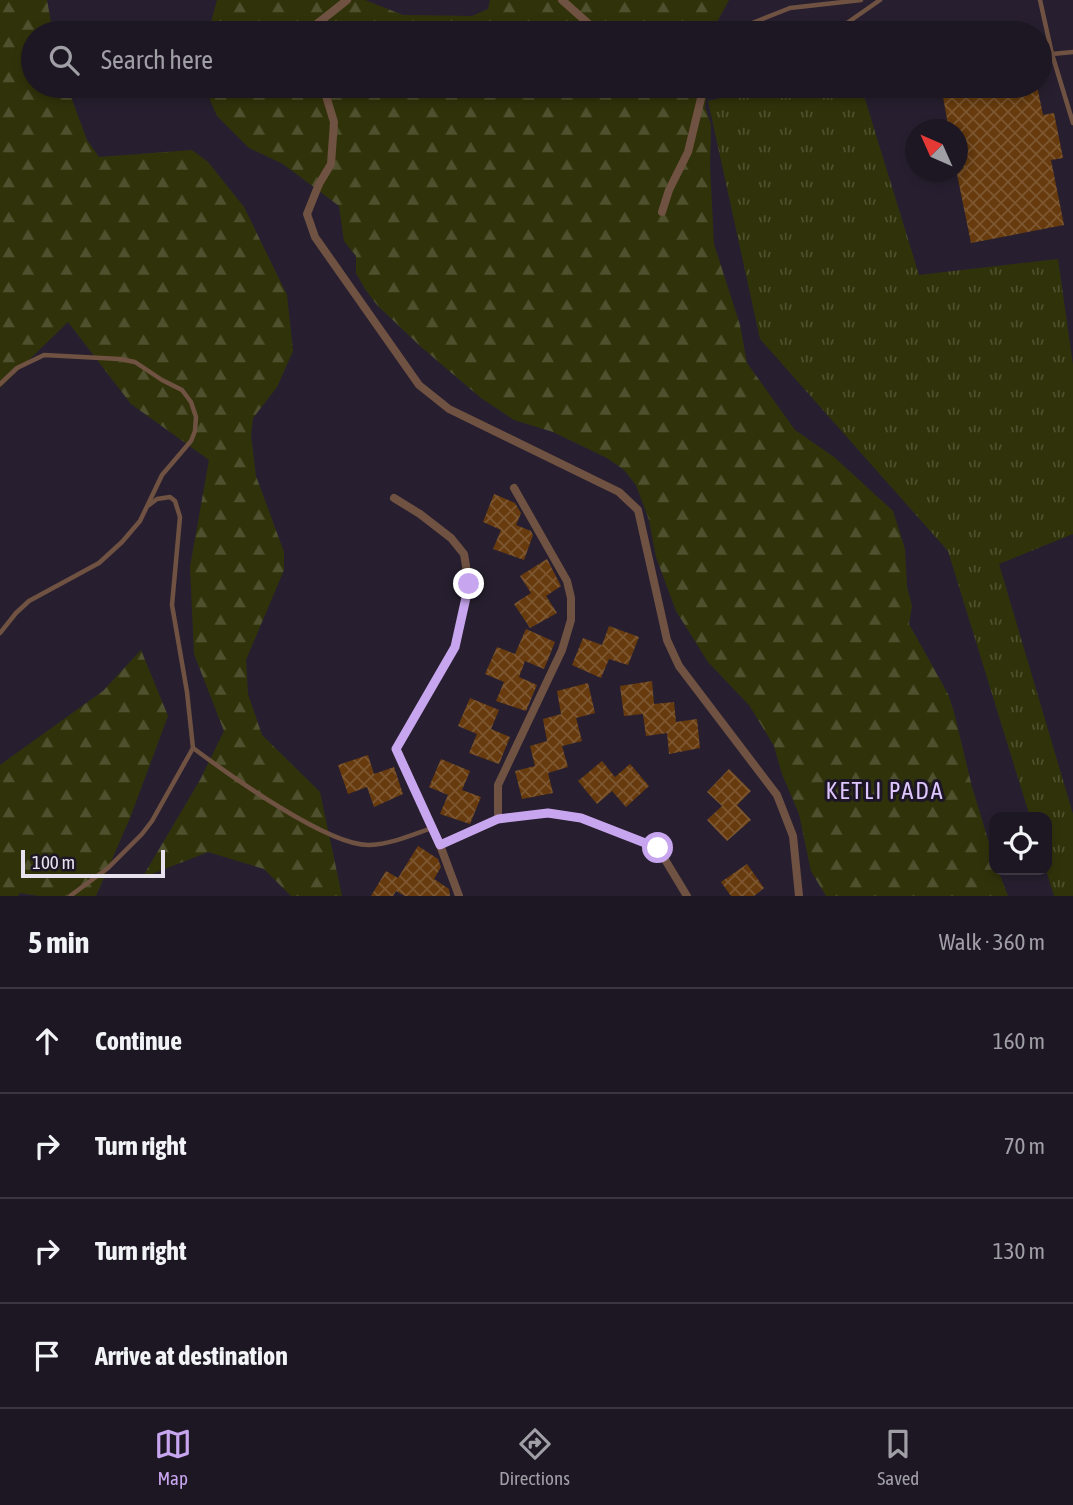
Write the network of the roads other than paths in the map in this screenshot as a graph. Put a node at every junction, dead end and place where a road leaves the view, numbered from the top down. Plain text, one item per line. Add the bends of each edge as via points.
1 (347, 0) edge
2 (562, 0) edge
3 (861, 0) edge
4 (880, 0) edge
5 (1040, 0) edge
6 (321, 21) edge
7 (586, 21) edge
8 (757, 21) edge
9 (850, 21) edge
10 (1045, 21) edge
11 (1073, 52) edge
12 (1052, 54) joint
13 (327, 98) edge
14 (701, 98) edge
15 (1073, 123) edge
16 (662, 212) dead end
17 (0, 384) edge
18 (514, 488) dead end
19 (394, 498) dead end
20 (149, 505) junction
21 (0, 633) edge
22 (192, 748) junction
23 (498, 819) junction
24 (433, 828) junction
25 (440, 845) junction
26 (70, 896) edge
27 (459, 896) edge
28 (687, 896) edge
29 (799, 896) edge

1 - 6 street
2 - 7 street
3 - 8 lane via 790,8
4 - 9 lane
5 - 10 lane
11 - 12 lane
12 - 15 lane
13 - 29 street via 334,122 331,164 307,214 315,237 419,385 449,409 619,492 638,510 667,640 679,666 776,795 793,836
14 - 16 street via 688,152
17 - 20 lane via 17,368 44,355 68,355 135,362 182,390 196,417 195,431 162,475
18 - 23 street via 567,581 571,620 562,650 498,786
19 - 24 street via 451,538 464,554 468,570 455,647 396,749
20 - 21 lane via 122,542 99,563 30,601
20 - 22 lane via 170,497 176,501 180,517 172,605
22 - 24 lane via 245,787 351,842 368,846 394,842
22 - 26 lane via 142,834 108,868
23 - 25 street
23 - 28 street via 548,813 581,818 658,848
24 - 25 street
25 - 27 street

